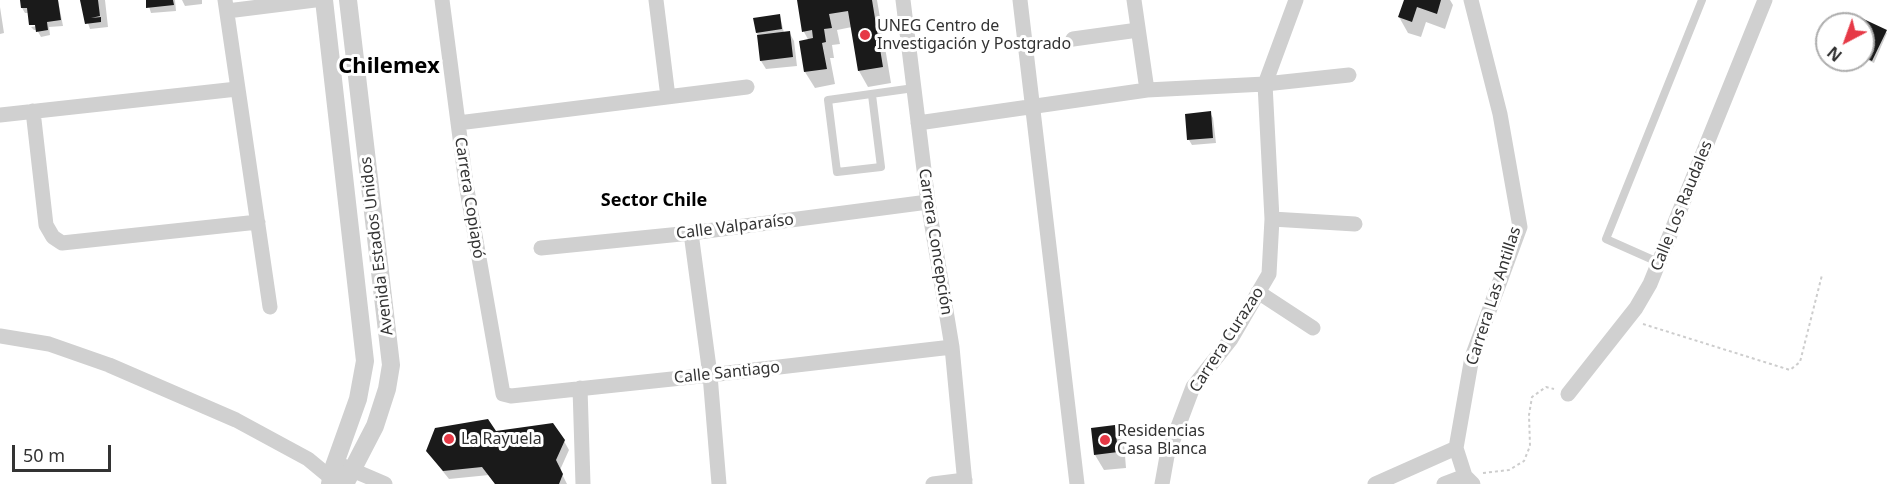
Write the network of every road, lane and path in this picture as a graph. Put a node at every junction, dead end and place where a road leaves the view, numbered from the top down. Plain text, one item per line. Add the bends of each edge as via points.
1 (315, 0) edge
2 (324, 0) edge
3 (348, 0) edge
4 (442, 0) edge
5 (656, 0) edge
6 (903, 0) edge
7 (1020, 0) edge
8 (1134, 0) edge
9 (1296, 0) edge
10 (1471, 0) edge
11 (1702, 0) edge
12 (1765, 0) edge
13 (226, 6) edge
14 (1138, 30) junction
15 (1073, 39) dead end
16 (1350, 75) dead end
17 (1265, 84) junction
18 (747, 87) dead end
19 (914, 88) junction
20 (237, 89) junction
21 (1147, 90) junction
22 (872, 95) junction
23 (668, 97) junction
24 (1030, 108) junction
25 (33, 111) junction
26 (0, 115) edge
27 (458, 123) junction
28 (918, 123) junction
29 (928, 202) junction
30 (1272, 219) junction
31 (258, 222) junction
32 (1355, 224) dead end
33 (691, 233) junction
34 (541, 248) dead end
35 (1660, 263) junction
36 (1822, 275) dead end
37 (1258, 292) junction
38 (270, 307) dead end
39 (1628, 318) junction
40 (1313, 328) dead end
41 (0, 336) edge
42 (952, 347) junction
43 (710, 375) junction
44 (579, 388) junction
45 (503, 394) joint
46 (1568, 394) joint
47 (1456, 448) junction
48 (341, 478) edge
49 (1469, 480) edge
50 (965, 482) edge
51 (385, 484) edge
52 (583, 484) edge
53 (719, 484) edge
54 (933, 484) edge
55 (1077, 484) edge
56 (1162, 484) edge
57 (1375, 484) edge
58 (1444, 484) edge

1 - 13 street
2 - 48 street, Avenida Estados Unidos via 365,361
3 - 48 street, Avenida Estados Unidos via 391,365 375,426
4 - 27 street, Carrera Copiapó
5 - 23 street
6 - 19 street, Carrera Concepción
7 - 24 street
8 - 14 street
9 - 17 street
10 - 47 street, Carrera Las Antillas via 1500,114 1520,227 1472,357
11 - 35 lane via 1606,239
12 - 35 street, Calle Los Raudales
13 - 20 street
14 - 15 street
14 - 21 street
16 - 17 street
17 - 21 street
17 - 30 street, Carrera Curazao
18 - 23 street
19 - 22 lane
19 - 28 street, Carrera Concepción
20 - 25 street
20 - 31 street
21 - 24 street
22 - 22 lane via 881,167 837,172 828,100
23 - 27 street
24 - 28 street
24 - 55 street
25 - 26 street
25 - 31 street via 46,225 62,243
27 - 45 street, Carrera Copiapó
28 - 29 street, Carrera Concepción
29 - 33 street, Calle Valparaíso
29 - 42 street, Carrera Concepción
30 - 32 street
30 - 37 street, Carrera Curazao via 1269,274
31 - 38 street
33 - 34 street, Calle Valparaíso
33 - 43 street
35 - 39 street, Calle Los Raudales
36 - 39 path via 1800,362 1790,370
37 - 40 street
37 - 56 street, Carrera Curazao via 1231,339 1193,387 1167,456
39 - 46 street, Calle Los Raudales
41 - 48 street via 49,344 109,365 236,420
42 - 43 street, Calle Santiago
42 - 50 street, Carrera Concepción
43 - 44 street, Calle Santiago
43 - 53 street
44 - 45 street, Calle Santiago
44 - 52 street
46 - 49 path via 1546,387 1532,397 1530,446 1524,461 1509,470
47 - 49 street, Carrera Las Antillas
47 - 57 street
48 - 51 street
49 - 58 street
50 - 54 street

